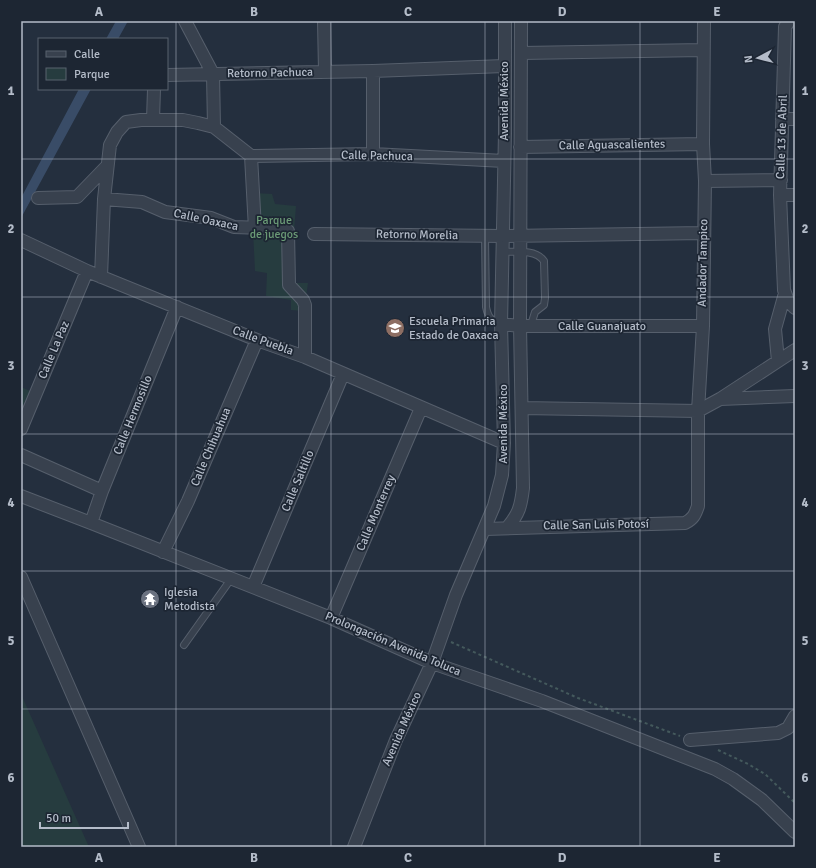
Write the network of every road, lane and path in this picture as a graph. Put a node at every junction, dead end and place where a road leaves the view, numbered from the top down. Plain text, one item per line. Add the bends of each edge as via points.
1 (185, 21) edge
2 (324, 21) edge
3 (505, 21) edge
4 (521, 21) edge
5 (704, 21) edge
6 (788, 21) edge
7 (790, 47) edge
8 (703, 50) junction
9 (522, 53) junction
10 (504, 66) junction
11 (373, 71) junction
12 (325, 72) junction
13 (214, 74) junction
14 (168, 75) edge
15 (154, 90) edge
16 (782, 119) junction
17 (795, 119) edge
18 (153, 120) junction
19 (214, 127) junction
20 (703, 144) junction
21 (520, 147) junction
22 (372, 154) junction
23 (251, 156) junction
24 (504, 161) junction
25 (107, 166) junction
26 (781, 180) junction
27 (704, 181) junction
28 (780, 195) junction
29 (795, 195) edge
30 (38, 198) dead end
31 (104, 199) junction
32 (255, 229) junction
33 (703, 233) junction
34 (314, 234) dead end
35 (521, 235) junction
36 (485, 236) junction
37 (503, 236) junction
38 (21, 240) edge
39 (502, 252) junction
40 (521, 252) junction
41 (87, 271) junction
42 (101, 277) junction
43 (785, 293) junction
44 (177, 307) junction
45 (795, 308) edge
46 (501, 324) junction
47 (526, 326) junction
48 (703, 326) junction
49 (257, 340) junction
50 (795, 350) edge
51 (305, 356) junction
52 (778, 361) junction
53 (343, 374) junction
54 (795, 396) edge
55 (720, 399) junction
56 (421, 408) junction
57 (522, 408) junction
58 (698, 411) junction
59 (21, 428) edge
60 (504, 443) junction
61 (21, 455) edge
62 (102, 491) junction
63 (21, 496) edge
64 (698, 506) joint
65 (91, 523) junction
66 (507, 528) junction
67 (485, 529) junction
68 (163, 552) junction
69 (21, 577) edge
70 (231, 579) junction
71 (253, 587) junction
72 (331, 618) junction
73 (441, 638) junction
74 (184, 645) dead end
75 (432, 663) junction
76 (795, 716) edge
77 (690, 740) joint
78 (712, 748) dead end
79 (795, 803) edge
80 (795, 832) edge
81 (139, 847) edge
82 (354, 847) edge

1 - 13 street
2 - 12 street
3 - 10 street, Avenida México
4 - 9 street, Avenida México
5 - 8 street, Andador Tampico
6 - 7 street, Calle 13 de Abril via 785,27
7 - 16 street, Calle 13 de Abril
8 - 9 street
8 - 20 street, Andador Tampico
9 - 21 street, Avenida México
10 - 11 street, Retorno Pachuca
10 - 24 street, Avenida México
11 - 12 street, Retorno Pachuca
11 - 22 street
12 - 13 street, Retorno Pachuca
13 - 14 street, Retorno Pachuca
13 - 19 street
15 - 18 street
16 - 17 street
16 - 26 street, Calle 13 de Abril
18 - 19 street via 183,120
18 - 25 street via 126,122 110,146
19 - 23 street
20 - 21 street, Calle Aguascalientes
20 - 27 street, Andador Tampico
21 - 35 street, Avenida México
22 - 23 street, Calle Pachuca
22 - 24 street, Calle Pachuca
23 - 32 street
24 - 37 street, Avenida México
25 - 30 street via 77,196
25 - 31 street
26 - 27 street
26 - 28 street, Calle 13 de Abril
27 - 33 street, Andador Tampico
28 - 29 street
28 - 43 street, Calle 13 de Abril
31 - 32 street, Calle Oaxaca via 142,202 165,212 211,218 234,227
31 - 42 street
32 - 51 street, Calle Oaxaca via 285,229 289,233 289,285 303,300 306,310
33 - 35 street
33 - 48 street, Andador Tampico
34 - 36 street, Retorno Morelia
35 - 37 street, Retorno Morelia
35 - 40 street, Avenida México
36 - 37 street, Retorno Morelia
36 - 46 lane via 486,307 489,318
37 - 39 street, Avenida México
38 - 41 street, Calle Puebla
39 - 40 lane
39 - 46 street, Avenida México
40 - 47 street, Avenida México
40 - 47 lane via 536,254 544,261 546,298
41 - 42 street, Calle Puebla
41 - 59 street, Calle La Paz
42 - 44 street, Calle Puebla
43 - 45 street
43 - 52 street via 775,329
44 - 49 street, Calle Puebla
44 - 62 street, Calle Hermosillo
46 - 47 street, Calle Guanajuato
46 - 60 street, Avenida México
47 - 48 street, Calle Guanajuato
47 - 57 street, Avenida México
48 - 58 street, Andador Tampico
49 - 51 street, Calle Puebla
49 - 68 street, Calle Chihuahua via 188,501
50 - 52 street
51 - 53 street, Calle Puebla
52 - 55 street
53 - 56 street, Calle Puebla
53 - 71 street, Calle Saltillo
54 - 55 street
55 - 58 street
56 - 60 street, Calle Puebla
56 - 72 street, Calle Monterrey
57 - 58 street
57 - 66 street, Avenida México via 521,507
58 - 64 street, Andador Tampico
60 - 67 street, Avenida México via 502,475
61 - 62 street
62 - 65 street, Calle Hermosillo
63 - 65 street, Prolongación Avenida Toluca
64 - 66 street, Calle San Luis Potosí via 695,515 685,523
65 - 68 street, Prolongación Avenida Toluca
66 - 67 street, Calle San Luis Potosí
67 - 73 street, Avenida México via 456,595
68 - 70 street, Prolongación Avenida Toluca
69 - 81 street
70 - 71 street, Prolongación Avenida Toluca
70 - 74 lane
71 - 72 street, Prolongación Avenida Toluca
72 - 75 street, Prolongación Avenida Toluca
73 - 75 street, Avenida México
73 - 77 path, Prolongación Avenida Toluca via 578,698
75 - 80 street, Prolongación Avenida Toluca via 542,701 715,769 762,800
75 - 82 street, Avenida México via 396,740
76 - 77 street via 788,728 778,733
78 - 79 path via 765,774

